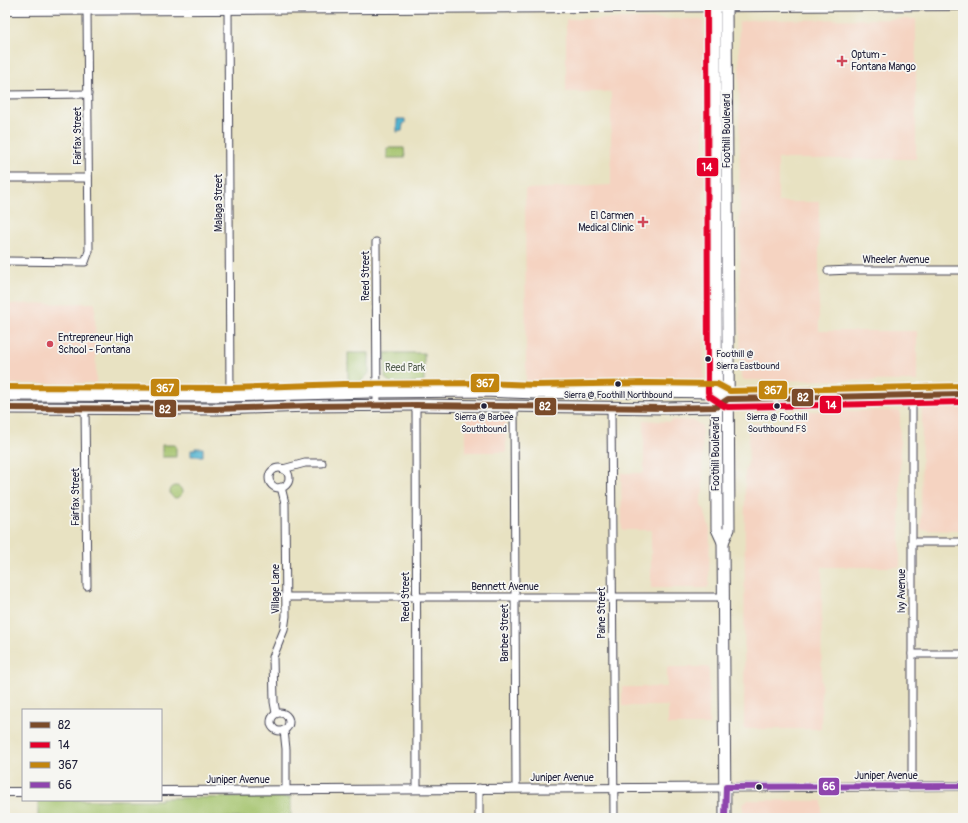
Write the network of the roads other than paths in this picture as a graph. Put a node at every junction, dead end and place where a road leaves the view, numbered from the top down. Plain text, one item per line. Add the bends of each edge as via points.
1 (715, 6) edge
2 (726, 6) edge
3 (963, 6) edge
4 (179, 7) edge
5 (384, 7) edge
6 (473, 7) edge
7 (87, 10) junction
8 (228, 10) junction
9 (5, 11) edge
10 (88, 94) junction
11 (5, 95) edge
12 (5, 178) edge
13 (88, 178) junction
14 (376, 242) dead end
15 (5, 262) edge
16 (963, 270) edge
17 (828, 271) dead end
18 (377, 392) junction
19 (716, 392) junction
20 (963, 394) edge
21 (5, 395) edge
22 (912, 395) junction
23 (230, 396) junction
24 (728, 399) junction
25 (377, 405) junction
26 (416, 405) junction
27 (514, 406) junction
28 (716, 407) junction
29 (5, 408) edge
30 (85, 408) junction
31 (611, 408) junction
32 (322, 463) dead end
33 (283, 469) junction
34 (281, 487) junction
35 (723, 542) junction
36 (912, 542) junction
37 (963, 542) edge
38 (86, 586) dead end
39 (286, 597) junction
40 (416, 597) junction
41 (515, 597) junction
42 (612, 597) junction
43 (724, 597) junction
44 (912, 654) junction
45 (963, 654) edge
46 (276, 713) junction
47 (284, 730) junction
48 (912, 786) junction
49 (963, 786) edge
50 (726, 787) junction
51 (478, 788) junction
52 (516, 788) junction
53 (614, 788) junction
54 (416, 789) junction
55 (286, 790) junction
56 (162, 791) edge
57 (5, 792) edge
58 (22, 792) edge
59 (479, 818) edge
60 (614, 818) edge
61 (726, 818) edge

1 - 2 street
1 - 6 street
1 - 19 main road, Foothill Boulevard
2 - 3 street
2 - 24 main road, Foothill Boulevard
4 - 7 street
4 - 8 street
5 - 6 street
5 - 8 street
7 - 9 street
7 - 10 street, Fairfax Street
8 - 23 street, Malaga Street
10 - 11 street
10 - 13 street, Fairfax Street
12 - 13 street
13 - 15 street, Fairfax Street via 89,251 85,262
14 - 18 street, Reed Street
16 - 17 street, Wheeler Avenue
18 - 19 main road
18 - 23 main road
18 - 25 street, Reed Street
19 - 24 main road
19 - 28 main road, Foothill Boulevard
20 - 22 main road
21 - 23 main road
22 - 24 main road
22 - 36 street, Ivy Avenue
24 - 28 main road
24 - 35 main road, Foothill Boulevard via 729,529
25 - 26 main road
25 - 30 main road via 210,409
26 - 27 main road
26 - 40 street, Reed Street
27 - 31 main road
27 - 41 street, Barbee Street
28 - 31 main road
28 - 35 main road, Foothill Boulevard via 717,528
29 - 30 main road
30 - 38 street, Fairfax Street
31 - 42 street, Paine Street
32 - 33 street via 305,463
33 - 34 street via 288,479
33 - 34 street via 274,469 269,477 272,485
34 - 39 street, Village Lane via 285,503
35 - 43 main road, Foothill Boulevard
36 - 37 street
36 - 44 street, Ivy Avenue
39 - 40 street, Bennett Avenue
39 - 46 street, Village Lane via 284,630 273,657
40 - 41 street, Bennett Avenue
40 - 54 street, Reed Street
41 - 42 street, Bennett Avenue
41 - 52 street, Barbee Street
42 - 43 street, Bennett Avenue
42 - 53 street, Paine Street
43 - 50 main road, Foothill Boulevard
44 - 45 street
44 - 48 street, Ivy Avenue
46 - 47 street via 287,716 288,725
46 - 47 street via 271,724 276,730
47 - 55 street
48 - 49 street, Juniper Avenue
48 - 50 street, Juniper Avenue
50 - 53 street, Juniper Avenue
50 - 61 main road, Foothill Boulevard
51 - 52 street, Juniper Avenue
51 - 54 street, Juniper Avenue
51 - 59 street
52 - 53 street, Juniper Avenue
53 - 60 street, Paine Street
54 - 55 street, Juniper Avenue
55 - 56 street, Juniper Avenue
57 - 58 street

